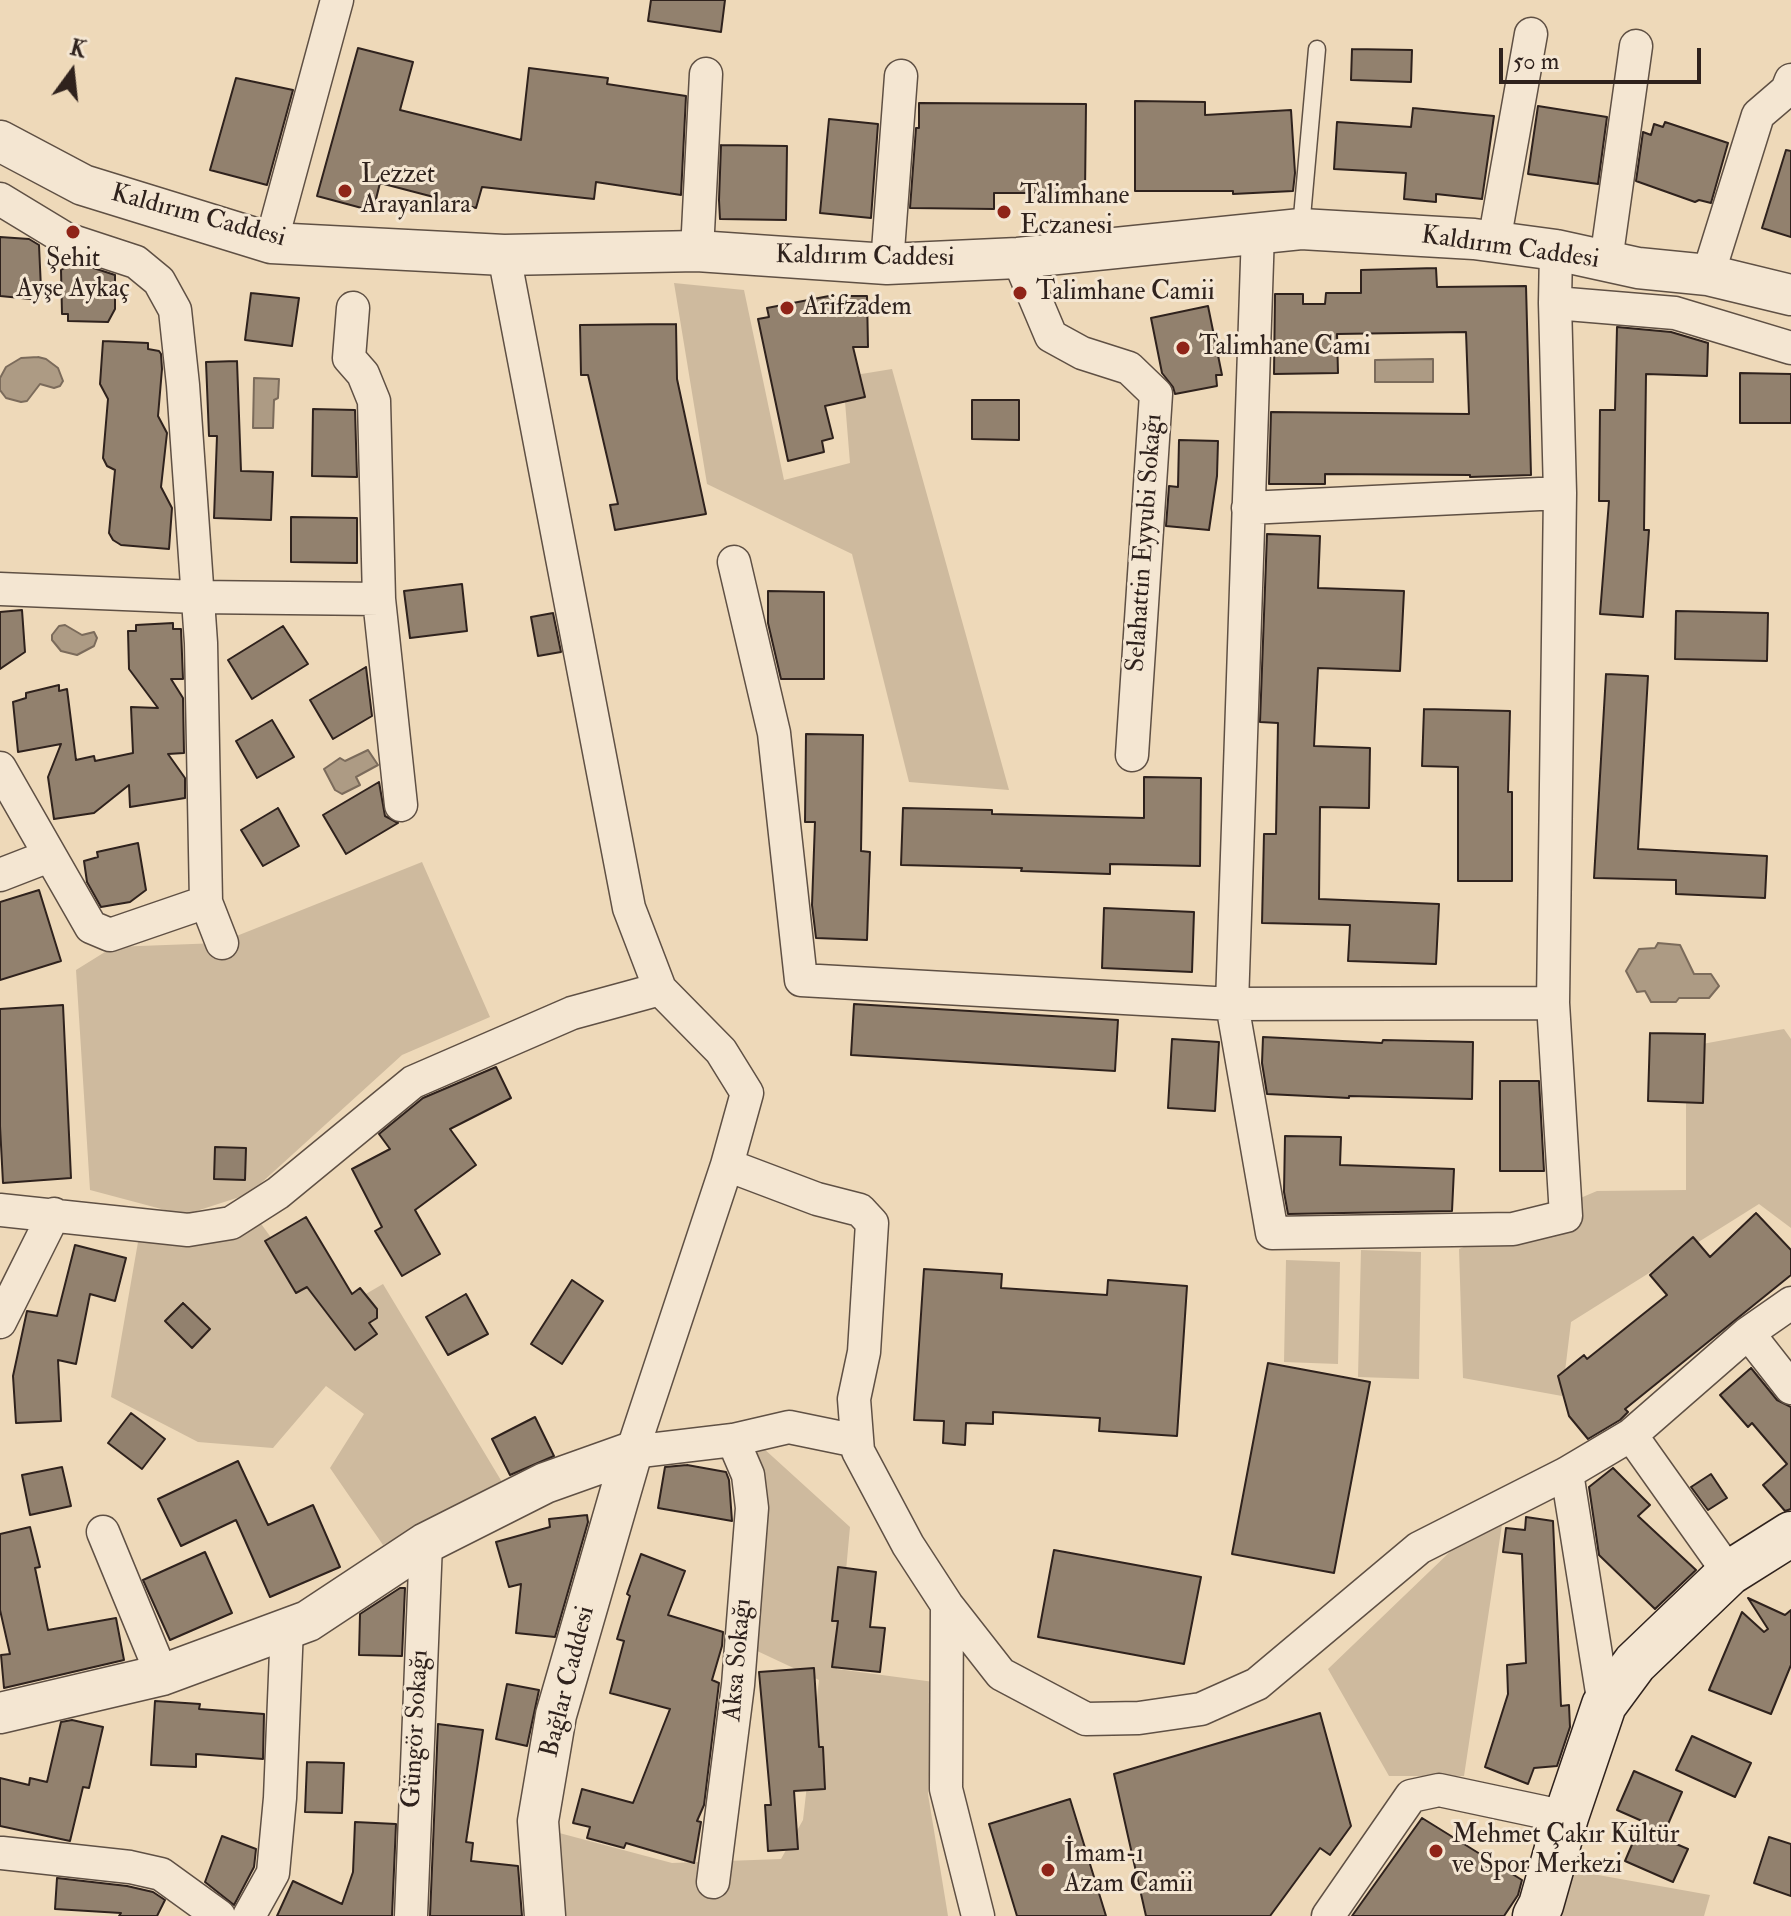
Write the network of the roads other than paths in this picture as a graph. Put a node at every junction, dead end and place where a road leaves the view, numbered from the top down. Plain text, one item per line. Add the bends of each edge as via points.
1 (337, 0) edge
2 (1531, 34) dead end
3 (1636, 46) dead end
4 (1317, 49) dead end
5 (706, 74) dead end
6 (901, 76) dead end
7 (1791, 80) edge
8 (0, 141) edge
9 (0, 199) edge
10 (1301, 229) junction
11 (1258, 232) junction
12 (1494, 242) junction
13 (271, 243) junction
14 (1556, 250) junction
15 (697, 251) junction
16 (504, 255) junction
17 (1018, 258) junction
18 (1606, 261) junction
19 (887, 264) junction
20 (1708, 275) junction
21 (1791, 295) edge
22 (1555, 303) junction
23 (353, 308) dead end
24 (1791, 348) edge
25 (1560, 493) junction
26 (1248, 508) junction
27 (734, 562) dead end
28 (0, 589) edge
29 (197, 597) junction
30 (379, 599) junction
31 (1132, 755) dead end
32 (0, 768) edge
33 (401, 805) dead end
34 (49, 856) junction
35 (0, 875) edge
36 (206, 902) junction
37 (222, 943) dead end
38 (660, 989) junction
39 (1553, 1003) junction
40 (1232, 1004) junction
41 (727, 1165) junction
42 (0, 1210) edge
43 (54, 1214) junction
44 (1791, 1303) edge
45 (0, 1322) edge
46 (1748, 1333) junction
47 (1791, 1388) edge
48 (1631, 1435) junction
49 (733, 1440) junction
50 (857, 1441) junction
51 (632, 1452) junction
52 (1567, 1473) junction
53 (103, 1532) dead end
54 (1791, 1534) edge
55 (426, 1543) junction
56 (1729, 1573) junction
57 (947, 1605) junction
58 (287, 1627) junction
59 (162, 1675) junction
60 (1604, 1705) junction
61 (0, 1713) edge
62 (1566, 1817) junction
63 (2, 1853) dead end
64 (713, 1882) dead end
65 (1539, 1912) edge
66 (219, 1916) edge
67 (249, 1916) edge
68 (411, 1916) edge
69 (545, 1916) edge
70 (978, 1916) edge
71 (1328, 1916) edge

1 - 13 street
2 - 12 street
3 - 18 street
4 - 10 lane
5 - 15 street
6 - 19 street
7 - 20 street via 1758,115
8 - 13 street, Kaldırım Caddesi via 83,185
9 - 29 street via 66,239 136,262 159,281 175,310
10 - 11 street, Kaldırım Caddesi
10 - 12 street, Kaldırım Caddesi
11 - 17 street, Kaldırım Caddesi
11 - 26 street
12 - 14 street, Kaldırım Caddesi
13 - 16 street, Kaldırım Caddesi
14 - 18 street, Kaldırım Caddesi
14 - 22 street
15 - 16 street, Kaldırım Caddesi
15 - 19 street, Kaldırım Caddesi
16 - 38 street via 629,908
17 - 19 street, Kaldırım Caddesi
17 - 31 street, Selahattin Eyyubi Sokağı via 1051,336 1129,368 1156,394
18 - 20 street, Kaldırım Caddesi
20 - 21 street, Kaldırım Caddesi
22 - 24 street via 1675,313
22 - 25 street
23 - 30 street via 349,358 363,374 374,401
25 - 26 street
25 - 39 street
26 - 40 street
27 - 40 street via 774,733 801,980
28 - 29 street
29 - 30 street
29 - 36 street
30 - 33 street
32 - 34 street
34 - 35 street
34 - 36 street via 91,927 110,935
36 - 37 street
38 - 41 street via 721,1051 747,1093
38 - 43 street via 572,1013 413,1082 278,1193 231,1223 188,1230
39 - 40 street
39 - 40 street via 1566,1216 1513,1229 1272,1233
41 - 50 street via 860,1210 872,1223 864,1352 854,1399
41 - 51 street
42 - 43 street
43 - 45 street
44 - 46 street
46 - 47 street
46 - 48 street
48 - 52 street
48 - 56 street
49 - 50 street via 789,1427
49 - 51 street
49 - 64 street, Aksa Sokağı via 748,1475 752,1508 738,1685
50 - 57 street via 908,1545
51 - 55 street via 545,1483
51 - 69 street, Bağlar Caddesi via 556,1715 538,1821
52 - 57 street via 1419,1548 1257,1684 1201,1709 1086,1719 1001,1674
52 - 60 street
53 - 59 street
54 - 56 main road
55 - 58 street via 308,1621
55 - 68 street, Güngör Sokağı
56 - 60 main road via 1635,1663
57 - 70 street via 946,1789
58 - 59 street
58 - 67 street via 273,1873
59 - 61 street
60 - 62 main road
62 - 65 main road
62 - 71 street via 1439,1790 1411,1796
63 - 66 street via 161,1874

